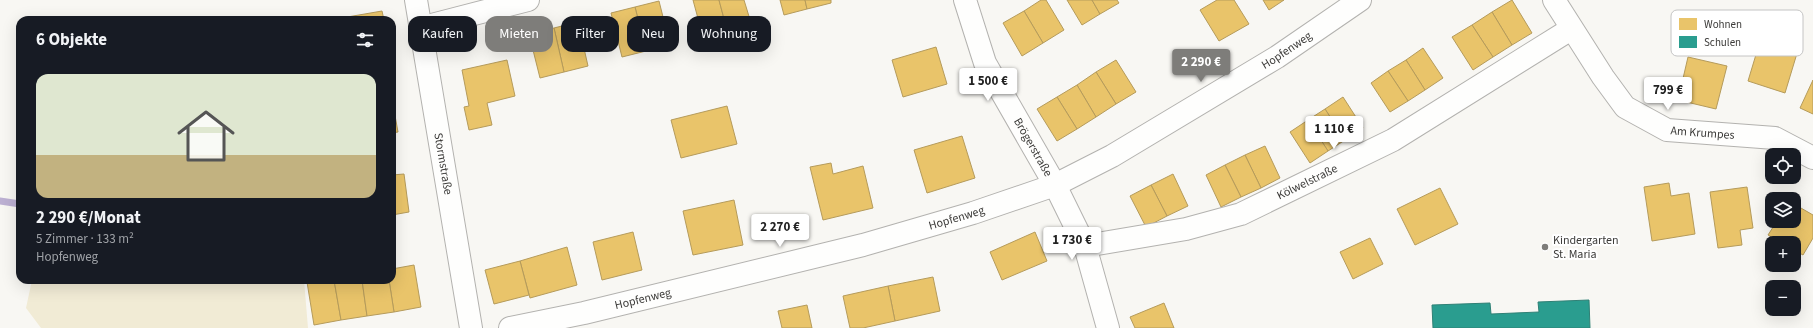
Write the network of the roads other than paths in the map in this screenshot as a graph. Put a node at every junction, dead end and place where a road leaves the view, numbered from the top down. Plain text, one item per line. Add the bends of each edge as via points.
1 (416, 0) edge
2 (528, 0) edge
3 (965, 0) edge
4 (1360, 0) edge
5 (1554, 0) edge
6 (418, 16) edge
7 (466, 16) edge
8 (1571, 29) junction
9 (424, 52) edge
10 (1813, 158) edge
11 (1055, 185) junction
12 (1085, 246) junction
13 (471, 328) edge
14 (510, 328) edge
15 (1108, 328) edge

1 - 6 street, Stormstraße
2 - 7 street
3 - 11 street, Brögerstraße via 985,63
4 - 11 street, Hopfenweg via 1277,57 1112,156
5 - 8 street, Am Krumpes
8 - 10 street, Am Krumpes via 1625,107 1667,130 1775,138
8 - 12 street, Kölwelstraße via 1393,140 1241,214 1186,229
9 - 13 street, Stormstraße
11 - 12 street, Brögerstraße
11 - 14 street, Hopfenweg via 973,213 863,245 584,313
12 - 15 street, Brögerstraße

